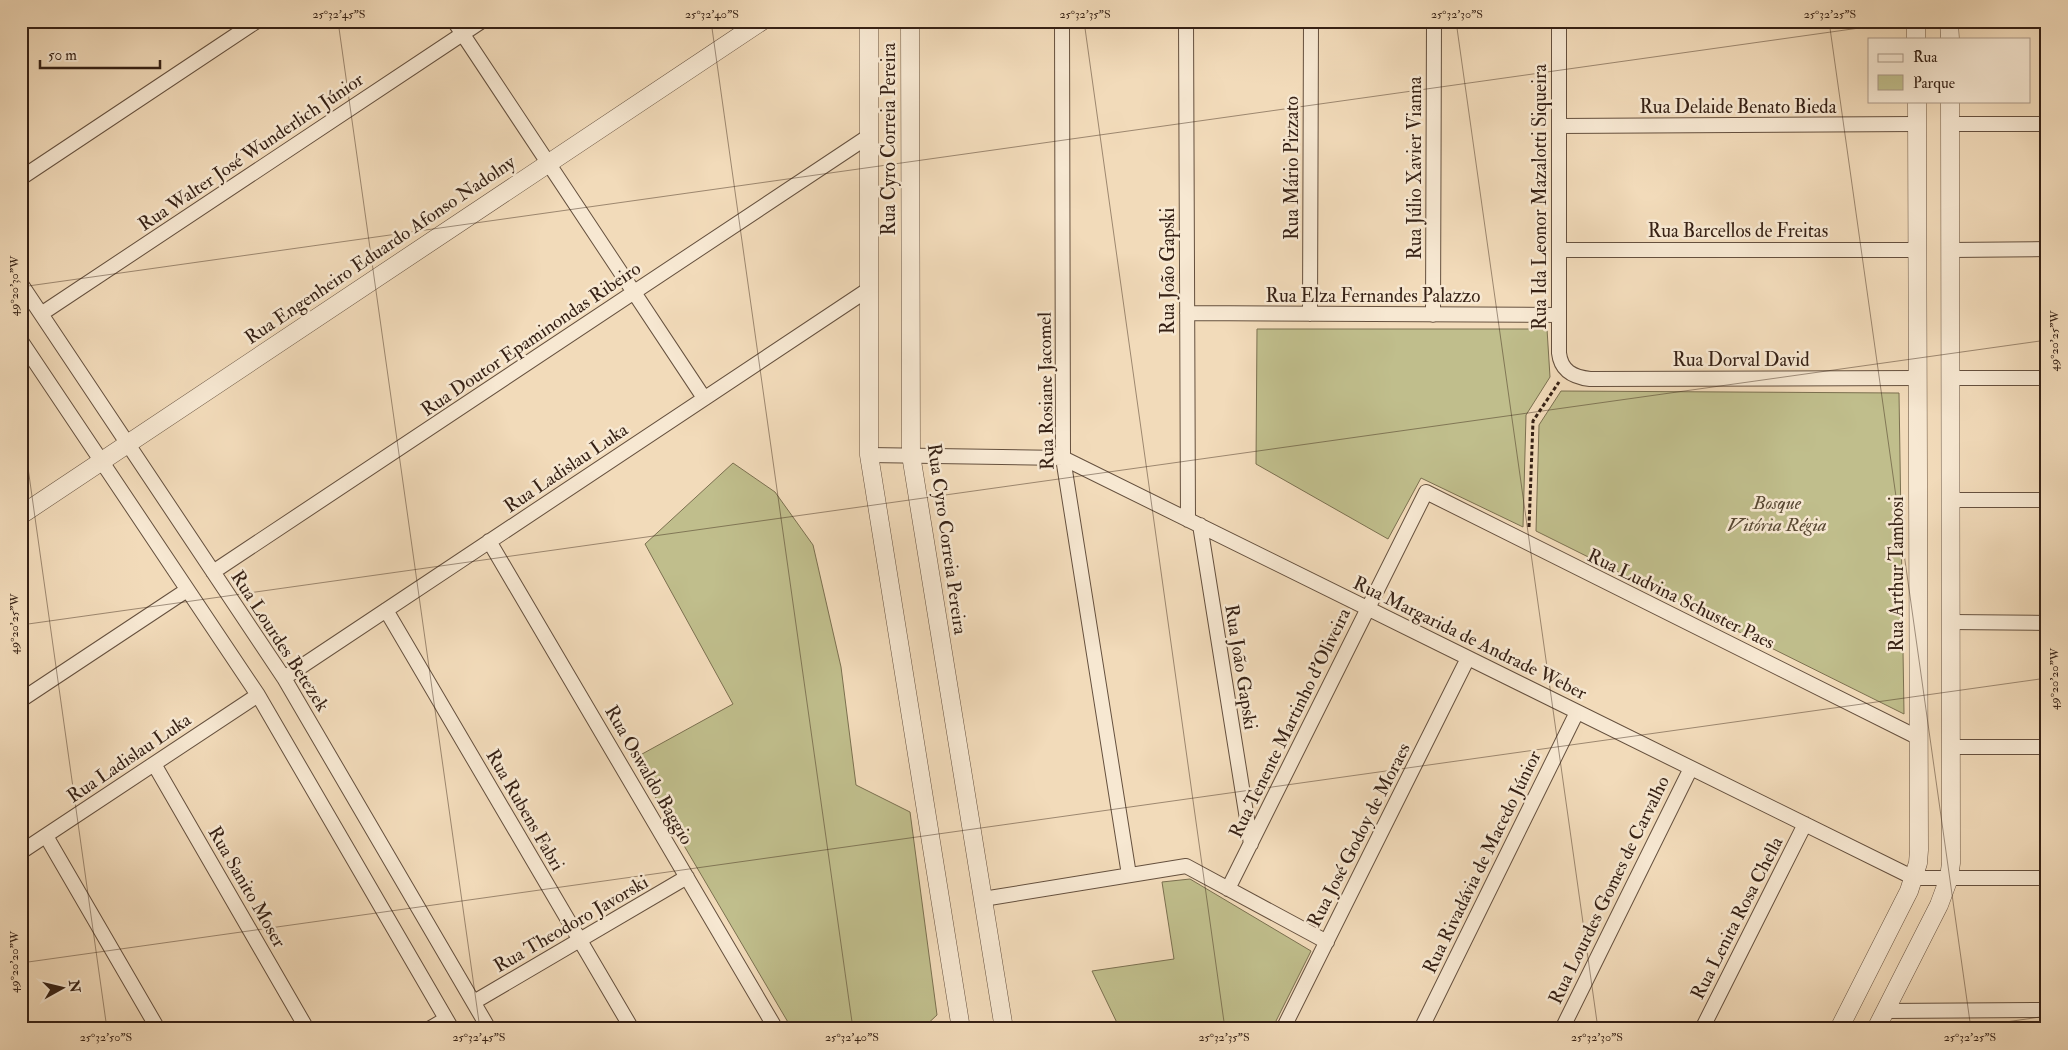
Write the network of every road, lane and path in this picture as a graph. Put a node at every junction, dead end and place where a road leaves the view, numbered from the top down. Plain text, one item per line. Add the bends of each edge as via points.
1 (257, 21) edge
2 (454, 21) edge
3 (482, 21) edge
4 (762, 21) edge
5 (869, 21) edge
6 (910, 21) edge
7 (1062, 21) edge
8 (1186, 21) edge
9 (1311, 21) edge
10 (1434, 21) edge
11 (1559, 21) edge
12 (1916, 21) edge
13 (1950, 21) edge
14 (463, 34) junction
15 (1916, 38) edge
16 (1950, 38) edge
17 (1917, 102) edge
18 (1950, 102) edge
19 (1917, 124) junction
20 (1950, 124) junction
21 (2047, 124) edge
22 (1559, 126) junction
23 (869, 136) junction
24 (548, 164) junction
25 (21, 178) edge
26 (1559, 250) junction
27 (1917, 250) junction
28 (1950, 250) junction
29 (2047, 250) edge
30 (21, 284) edge
31 (869, 289) junction
32 (634, 293) junction
33 (1187, 313) junction
34 (41, 314) junction
35 (1310, 314) junction
36 (1433, 315) junction
37 (1559, 316) junction
38 (21, 341) edge
39 (1566, 371) junction
40 (1918, 378) junction
41 (1950, 378) junction
42 (2047, 378) edge
43 (704, 398) junction
44 (128, 444) junction
45 (869, 455) junction
46 (910, 455) junction
47 (1063, 458) junction
48 (102, 461) junction
49 (1426, 492) joint
50 (1951, 500) junction
51 (2047, 500) edge
52 (21, 515) edge
53 (1194, 523) junction
54 (490, 541) junction
55 (1528, 544) junction
56 (214, 572) junction
57 (187, 590) junction
58 (1368, 608) junction
59 (386, 610) junction
60 (1951, 622) junction
61 (2047, 622) edge
62 (1468, 658) junction
63 (284, 678) junction
64 (258, 695) junction
65 (21, 700) edge
66 (1577, 712) junction
67 (1919, 738) junction
68 (1952, 747) junction
69 (2047, 747) edge
70 (154, 764) junction
71 (1691, 768) junction
72 (1805, 824) junction
73 (46, 836) junction
74 (1251, 844) junction
75 (21, 852) edge
76 (1129, 876) junction
77 (687, 877) junction
78 (1914, 878) junction
79 (1949, 878) junction
80 (2047, 878) edge
81 (1228, 889) junction
82 (983, 899) junction
83 (580, 940) junction
84 (1327, 942) junction
85 (474, 1002) junction
86 (2047, 1010) edge
87 (1885, 1011) junction
88 (449, 1024) edge
89 (158, 1029) edge
90 (307, 1029) edge
91 (429, 1029) edge
92 (489, 1029) edge
93 (632, 1029) edge
94 (776, 1029) edge
95 (961, 1029) edge
96 (1004, 1029) edge
97 (1284, 1029) edge
98 (1421, 1029) edge
99 (1562, 1029) edge
100 (1702, 1029) edge
101 (1839, 1029) edge
102 (1876, 1029) edge

1 - 25 street
2 - 14 street
3 - 14 street, Rua Walter José Wunderlich Júnior
4 - 24 street, Rua Engenheiro Eduardo Afonso Nadolny
5 - 23 street, Rua Cyro Correia Pereira
6 - 46 street, Rua Cyro Correia Pereira
7 - 47 street, Rua Rosiane Jacomel
8 - 33 street, Rua João Gapski
9 - 35 street, Rua Mário Pizzato
10 - 36 street, Rua Júlio Xavier Vianna
11 - 22 street, Rua Ida Leonor Mazalotti Siqueira
12 - 15 street
13 - 16 street
14 - 24 street
14 - 34 street, Rua Walter José Wunderlich Júnior
17 - 19 street, Rua Arthur Tambosi
18 - 20 street
19 - 22 street, Rua Delaide Benato Bieda
19 - 27 street, Rua Arthur Tambosi
20 - 21 street
20 - 28 street
22 - 26 street, Rua Ida Leonor Mazalotti Siqueira
23 - 31 street, Rua Cyro Correia Pereira
23 - 32 street, Rua Doutor Epaminondas Ribeiro
24 - 32 street
24 - 44 street, Rua Engenheiro Eduardo Afonso Nadolny
26 - 27 street, Rua Barcellos de Freitas
26 - 37 street, Rua Ida Leonor Mazalotti Siqueira
27 - 40 street, Rua Arthur Tambosi
28 - 29 street
28 - 41 street
30 - 34 street, Rua Lourdes Betezek
31 - 43 street, Rua Ladislau Luka
31 - 45 street, Rua Cyro Correia Pereira
32 - 43 street
32 - 56 street, Rua Doutor Epaminondas Ribeiro
33 - 35 street, Rua Elza Fernandes Palazzo
33 - 53 street, Rua João Gapski
34 - 44 street, Rua Lourdes Betezek
35 - 36 street, Rua Elza Fernandes Palazzo
36 - 37 street, Rua Elza Fernandes Palazzo
37 - 39 street, Rua Ida Leonor Mazalotti Siqueira via 1559,353
38 - 48 street
39 - 40 street, Rua Dorval David via 1590,379
39 - 55 path via 1533,421
40 - 67 street, Rua Arthur Tambosi
41 - 42 street
41 - 50 street
43 - 54 street, Rua Ladislau Luka
44 - 48 street, Rua Engenheiro Eduardo Afonso Nadolny
44 - 56 street, Rua Lourdes Betezek
45 - 46 street, Rua Margarida de Andrade Weber
45 - 95 street, Rua Cyro Correia Pereira
46 - 47 street, Rua Margarida de Andrade Weber
46 - 82 street, Rua Cyro Correia Pereira
47 - 53 street, Rua Margarida de Andrade Weber
47 - 76 street, Rua Rosiane Jacomel
48 - 52 street, Rua Engenheiro Eduardo Afonso Nadolny
48 - 57 street
49 - 55 street, Rua Ludvina Schuster Paes
49 - 58 street, Rua Tenente Martinho d'Oliveira
50 - 51 street
50 - 60 street
53 - 58 street, Rua Margarida de Andrade Weber
53 - 74 street, Rua João Gapski
54 - 59 street, Rua Ladislau Luka
54 - 77 street, Rua Oswaldo Baggio
55 - 67 street, Rua Ludvina Schuster Paes
56 - 63 street, Rua Lourdes Betezek
57 - 64 street
57 - 65 street
58 - 62 street, Rua Margarida de Andrade Weber
58 - 74 street, Rua Tenente Martinho d'Oliveira
59 - 63 street, Rua Ladislau Luka
59 - 83 street, Rua Rubens Fabri
60 - 61 street
60 - 68 street
62 - 66 street, Rua Margarida de Andrade Weber
62 - 84 street, Rua José Godoy de Moraes
63 - 85 street, Rua Lourdes Betezek
64 - 70 street, Rua Ladislau Luka
64 - 88 street
66 - 71 street, Rua Margarida de Andrade Weber
66 - 98 street, Rua Rivadávia de Macedo Júnior
67 - 78 street, Rua Arthur Tambosi via 1919,850
68 - 69 street
68 - 79 street
70 - 73 street, Rua Ladislau Luka
70 - 90 street, Rua Sanito Moser
71 - 72 street, Rua Margarida de Andrade Weber
71 - 99 street, Rua Lourdes Gomes de Carvalho
72 - 78 street, Rua Margarida de Andrade Weber
72 - 100 street, Rua Lenita Rosa Chella
73 - 75 street, Rua Ladislau Luka
73 - 89 street
74 - 81 street, Rua Tenente Martinho d'Oliveira
76 - 81 street via 1186,866
76 - 82 street
77 - 83 street, Rua Theodoro Javorski
77 - 94 street, Rua Oswaldo Baggio
78 - 79 street, Rua Margarida de Andrade Weber
78 - 101 street, Rua Arthur Tambosi
79 - 80 street, Rua Margarida de Andrade Weber
79 - 87 street via 1939,905
81 - 84 street
82 - 96 street, Rua Cyro Correia Pereira
83 - 85 street, Rua Theodoro Javorski
83 - 93 street, Rua Rubens Fabri
84 - 97 street, Rua José Godoy de Moraes
85 - 92 street, Rua Lourdes Betezek
86 - 87 street
87 - 102 street
88 - 91 street

